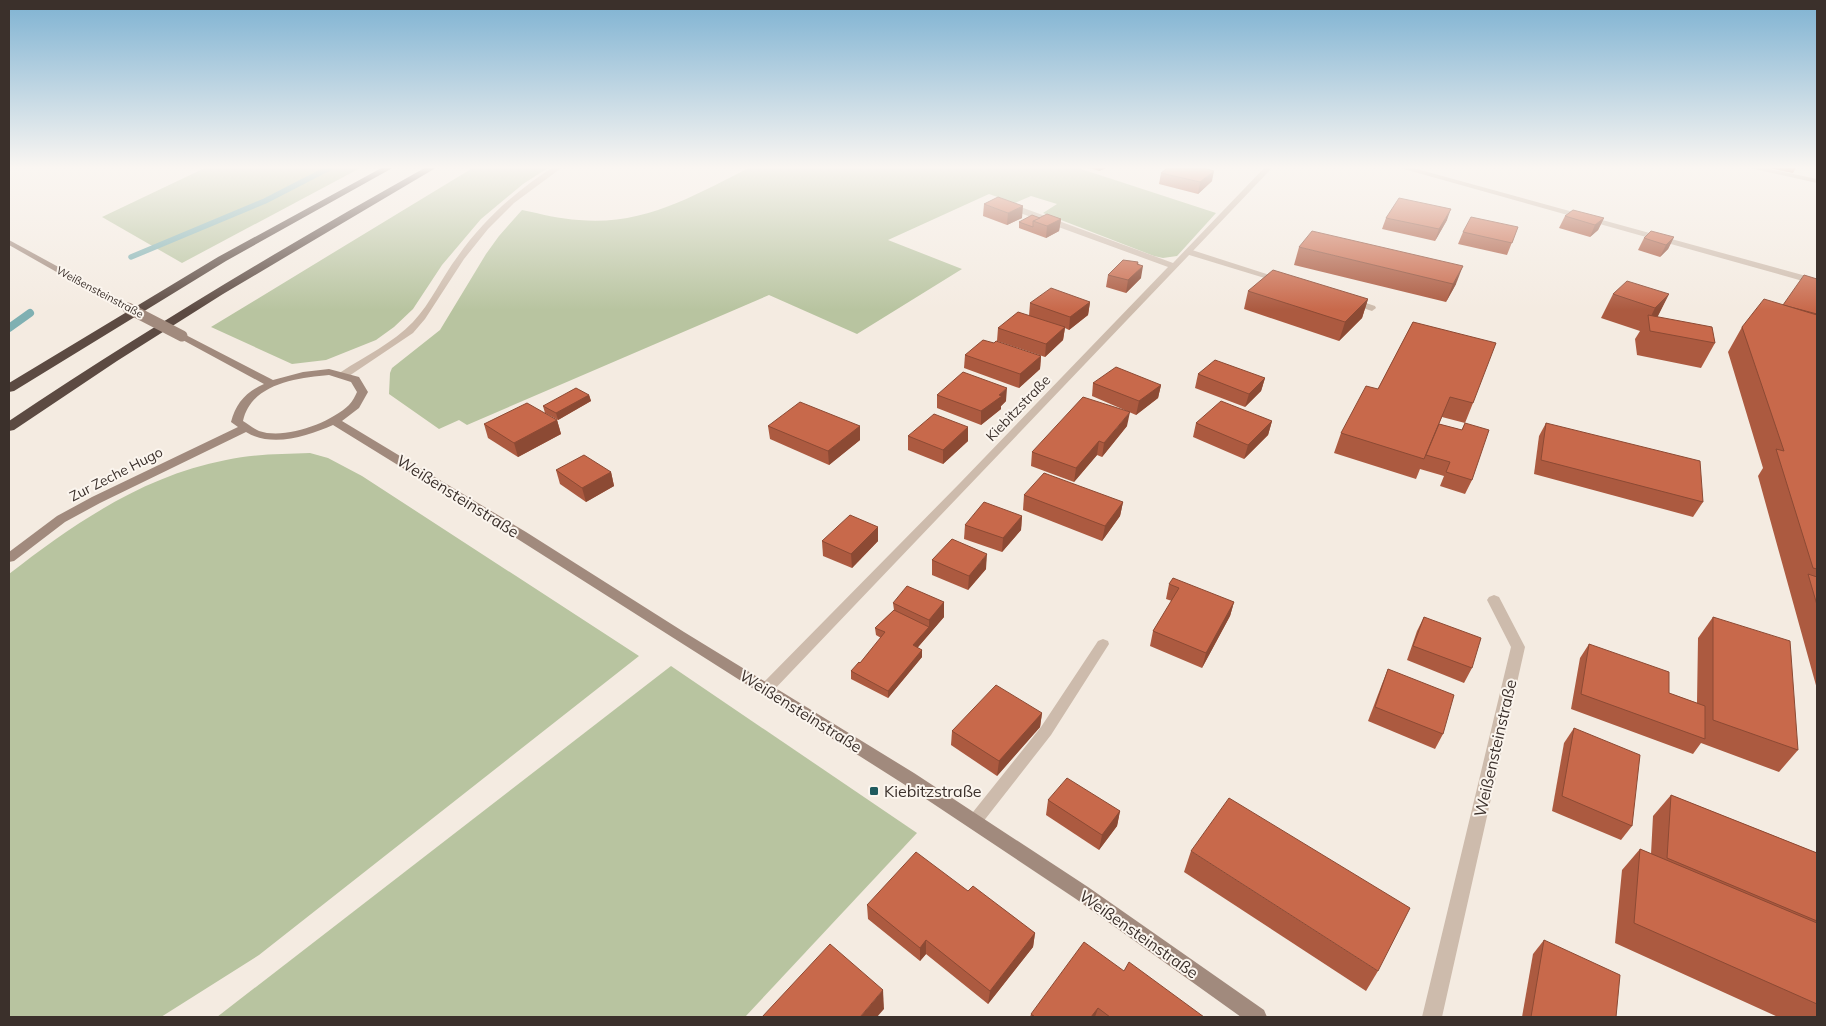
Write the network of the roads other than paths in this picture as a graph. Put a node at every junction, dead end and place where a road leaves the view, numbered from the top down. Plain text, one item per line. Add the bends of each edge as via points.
1 (304, 214) edge
2 (349, 214) edge
3 (497, 214) edge
4 (1033, 214) edge
5 (1225, 214) edge
6 (1570, 214) edge
7 (9, 242) edge
8 (1189, 252) junction
9 (1174, 266) junction
10 (1817, 282) edge
11 (1290, 283) edge
12 (1345, 299) edge
13 (1372, 308) dead end
14 (345, 374) junction
15 (272, 384) junction
16 (9, 388) edge
17 (334, 421) junction
18 (9, 427) edge
19 (244, 429) junction
20 (9, 558) edge
21 (1494, 600) dead end
22 (1103, 644) dead end
23 (765, 690) junction
24 (974, 822) junction
25 (1257, 1017) edge
26 (1432, 1017) edge

1 - 16 highway via 222,259
2 - 18 highway via 186,312
3 - 14 street via 478,234 416,324
4 - 9 street
5 - 8 street, Kiebitzstraße
6 - 10 street
7 - 15 street, Weißensteinstraße, bridge
8 - 9 street, Kiebitzstraße
8 - 11 lane
9 - 23 street, Kiebitzstraße
12 - 13 lane
14 - 15 street via 310,373
14 - 17 street via 356,378 363,393 354,407
15 - 19 street via 244,402 237,422
17 - 19 street via 315,429 274,436
17 - 23 street, Weißensteinstraße
19 - 20 street, Zur Zeche Hugo via 61,519
21 - 26 street, Weißensteinstraße via 1518,647
22 - 24 lane via 1046,732
23 - 24 street, Weißensteinstraße
24 - 25 street, Weißensteinstraße

